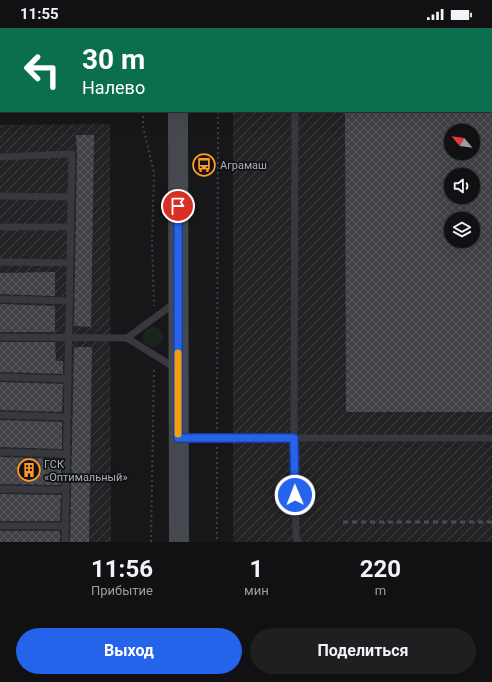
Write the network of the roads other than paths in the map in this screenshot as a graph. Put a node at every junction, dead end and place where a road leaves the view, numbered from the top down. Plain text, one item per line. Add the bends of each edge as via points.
1 (178, 112) edge
2 (295, 112) edge
3 (0, 157) edge
4 (0, 196) edge
5 (71, 197) junction
6 (0, 227) edge
7 (70, 227) junction
8 (0, 262) edge
9 (70, 263) junction
10 (0, 299) edge
11 (178, 300) junction
12 (69, 301) junction
13 (0, 337) edge
14 (68, 338) junction
15 (127, 338) junction
16 (178, 371) junction
17 (0, 377) edge
18 (68, 379) junction
19 (0, 415) edge
20 (67, 417) junction
21 (178, 438) junction
22 (294, 438) junction
23 (492, 438) edge
24 (0, 452) edge
25 (67, 454) junction
26 (0, 489) edge
27 (66, 490) junction
28 (0, 526) edge
29 (66, 526) junction
30 (65, 542) edge
31 (179, 542) edge
32 (298, 542) edge

1 - 11 main road
2 - 22 lane
3 - 5 lane via 72,154
4 - 5 lane
5 - 7 lane
6 - 7 lane
7 - 9 lane
8 - 9 lane
9 - 12 lane
10 - 12 lane
11 - 15 lane
11 - 16 main road
12 - 14 lane
13 - 14 lane
14 - 15 lane
14 - 18 lane
15 - 16 lane
16 - 21 main road
17 - 18 lane
18 - 20 lane
19 - 20 lane
20 - 25 lane
21 - 22 lane
21 - 31 main road
22 - 23 lane
22 - 32 lane
24 - 25 lane
25 - 27 lane
26 - 27 lane
27 - 29 lane
28 - 29 lane
29 - 30 lane

